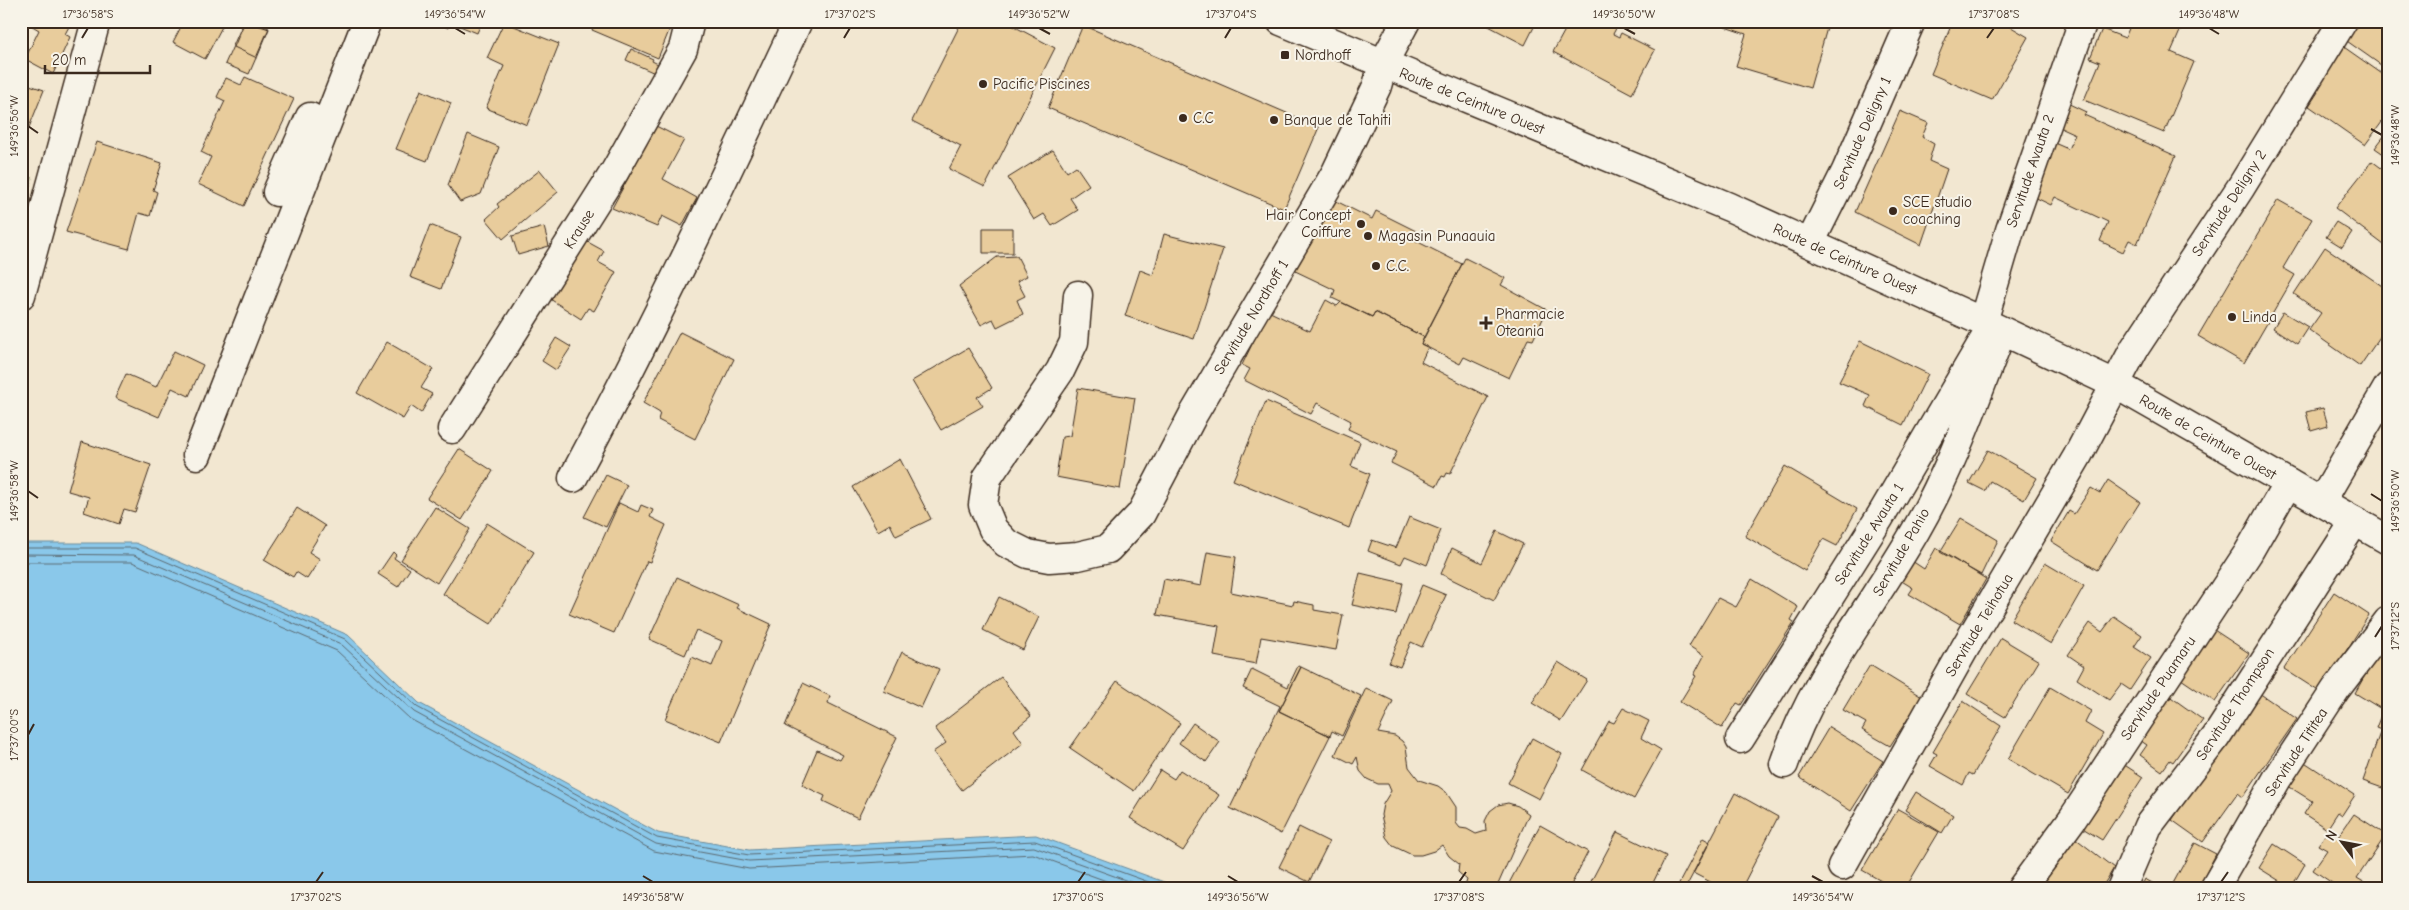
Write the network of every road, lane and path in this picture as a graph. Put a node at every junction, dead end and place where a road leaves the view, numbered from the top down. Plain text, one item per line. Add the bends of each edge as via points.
1 (96, 21) edge
2 (350, 21) edge
3 (367, 21) edge
4 (690, 21) edge
5 (798, 21) edge
6 (1281, 21) edge
7 (1406, 21) edge
8 (1911, 21) edge
9 (2083, 21) edge
10 (2342, 21) edge
11 (1383, 64) junction
12 (277, 192) dead end
13 (1810, 243) junction
14 (21, 295) edge
15 (1078, 295) dead end
16 (1992, 326) junction
17 (2115, 384) junction
18 (2388, 388) edge
19 (452, 429) dead end
20 (197, 455) dead end
21 (573, 478) dead end
22 (2288, 483) junction
23 (2321, 502) junction
24 (2355, 521) junction
25 (2388, 540) edge
26 (2388, 621) edge
27 (1740, 739) dead end
28 (1784, 764) dead end
29 (1842, 866) dead end
30 (2022, 889) edge
31 (2121, 889) edge
32 (2214, 889) edge

1 - 14 street
2 - 12 street
3 - 20 street
4 - 19 street, Krause via 683,49 615,171
5 - 21 street via 632,369
6 - 11 street, Route de Ceinture Ouest
7 - 11 street, Servitude Nordhoff 1
8 - 13 street, Servitude Deligny 1 via 1846,171
9 - 16 street, Servitude Avauta 2 via 2010,230
10 - 17 street, Servitude Deligny 2
11 - 13 street, Route de Ceinture Ouest
11 - 15 street, Servitude Nordhoff 1 via 1375,90 1336,172 1193,415 1141,514 1108,550 1049,558 1028,554 1006,543 992,529 983,505 987,478 1060,371 1074,342
13 - 16 street, Route de Ceinture Ouest
16 - 17 street, Route de Ceinture Ouest
16 - 27 street, Servitude Avauta 1 via 1880,517
16 - 28 street, Servitude Pahio via 1956,444 1918,528 1824,677 1796,730
17 - 22 street, Route de Ceinture Ouest
17 - 29 street, Servitude Teihotua via 2077,457
18 - 23 street
22 - 23 street, Route de Ceinture Ouest
22 - 30 street, Servitude Puamaru via 2248,553 2073,818
23 - 24 street, Route de Ceinture Ouest
24 - 25 street, Route de Ceinture Ouest
24 - 31 street, Servitude Thompson via 2216,737 2148,826
26 - 32 street, Servitude Tititea via 2336,689 2277,779

